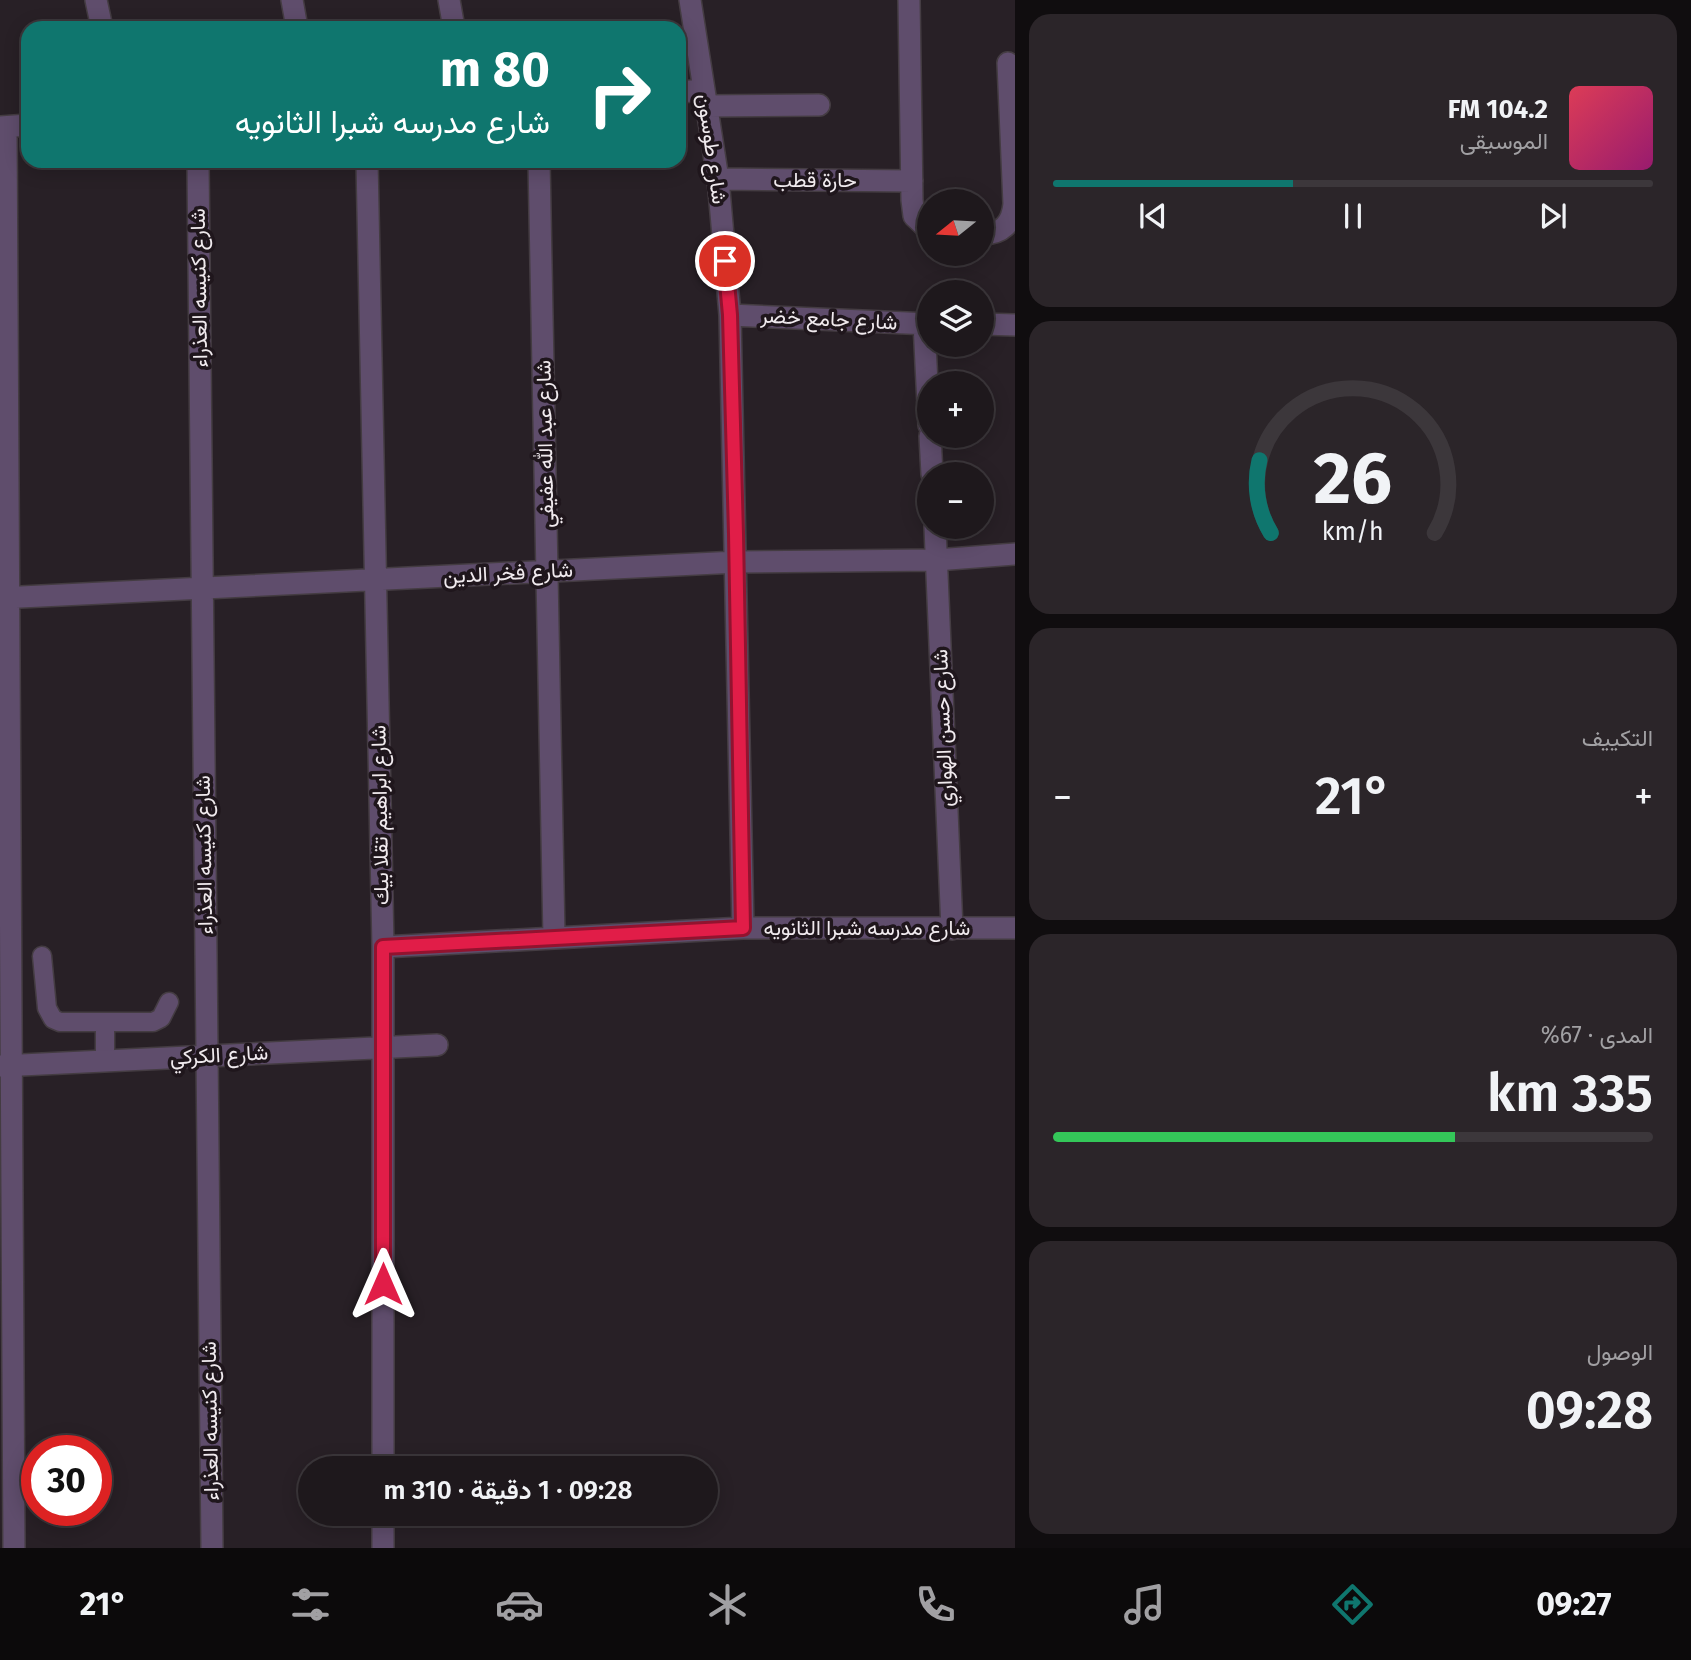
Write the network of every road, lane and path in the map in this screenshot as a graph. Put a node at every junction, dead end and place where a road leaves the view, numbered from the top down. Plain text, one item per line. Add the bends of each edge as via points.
1 (96, 0) edge
2 (292, 0) edge
3 (449, 0) edge
4 (690, 0) edge
5 (909, 0) edge
6 (100, 21) edge
7 (296, 21) edge
8 (453, 21) edge
9 (1008, 63) dead end
10 (686, 94) edge
11 (706, 98) junction
12 (819, 105) dead end
13 (21, 126) edge
14 (3, 127) edge
15 (198, 168) edge
16 (367, 168) edge
17 (539, 168) edge
18 (718, 179) junction
19 (912, 181) junction
20 (917, 219) edge
21 (994, 234) edge
22 (730, 315) junction
23 (917, 323) edge
24 (994, 324) edge
25 (1015, 325) edge
26 (935, 539) edge
27 (1015, 554) edge
28 (936, 560) junction
29 (737, 562) junction
30 (547, 571) junction
31 (375, 580) junction
32 (202, 588) junction
33 (5, 598) edge
34 (743, 928) junction
35 (1015, 928) edge
36 (952, 929) junction
37 (554, 937) junction
38 (383, 947) junction
39 (42, 956) dead end
40 (169, 1002) dead end
41 (105, 1023) junction
42 (437, 1045) dead end
43 (383, 1047) junction
44 (206, 1056) junction
45 (105, 1061) junction
46 (6, 1066) edge
47 (383, 1456) edge
48 (383, 1526) edge
49 (14, 1548) edge
50 (212, 1548) edge
51 (383, 1548) edge

1 - 6 street
2 - 7 street
3 - 8 street
4 - 11 street, شارع طوسون
5 - 19 street
9 - 21 street via 1014,205 1005,228
10 - 11 street
11 - 12 street
11 - 18 street, شارع طوسون
13 - 14 street
14 - 33 street
15 - 32 street, شارع كنيسه العذراء
16 - 31 street, شارع ابراهيم تقلا بيك
17 - 30 street, شارع عبد الله عفيفي
18 - 19 street, حارة قطب
18 - 22 street, شارع طوسون
19 - 20 street
22 - 23 street, شارع جامع خضر
22 - 29 street, شارع طوسون
24 - 25 street
26 - 28 street, شارع حسن الهواري
27 - 28 street, شارع فخر الدين
28 - 29 street, شارع فخر الدين
28 - 36 street, شارع حسن الهواري
29 - 30 street, شارع فخر الدين
29 - 34 street, شارع طوسون
30 - 31 street, شارع فخر الدين
30 - 37 street, شارع عبد الله عفيفي
31 - 32 street, شارع فخر الدين
31 - 38 street, شارع ابراهيم تقلا بيك
32 - 33 street, شارع فخر الدين
32 - 44 street, شارع كنيسه العذراء
33 - 46 street
34 - 36 street, شارع مدرسه شبرا الثانويه
34 - 37 street, شارع مدرسه شبرا الثانويه
35 - 36 street, شارع مدرسه شبرا الثانويه
37 - 38 street, شارع مدرسه شبرا الثانويه
38 - 43 street, شارع ابراهيم تقلا بيك
39 - 41 lane via 47,1008 53,1019
40 - 41 lane via 161,1018 153,1022
41 - 45 lane
42 - 43 street, شارع الكركي
43 - 44 street, شارع الكركي
43 - 47 street, شارع ابراهيم تقلا بيك
44 - 45 street, شارع الكركي
44 - 50 street, شارع كنيسه العذراء
45 - 46 street, شارع الكركي
46 - 49 street
48 - 51 street

